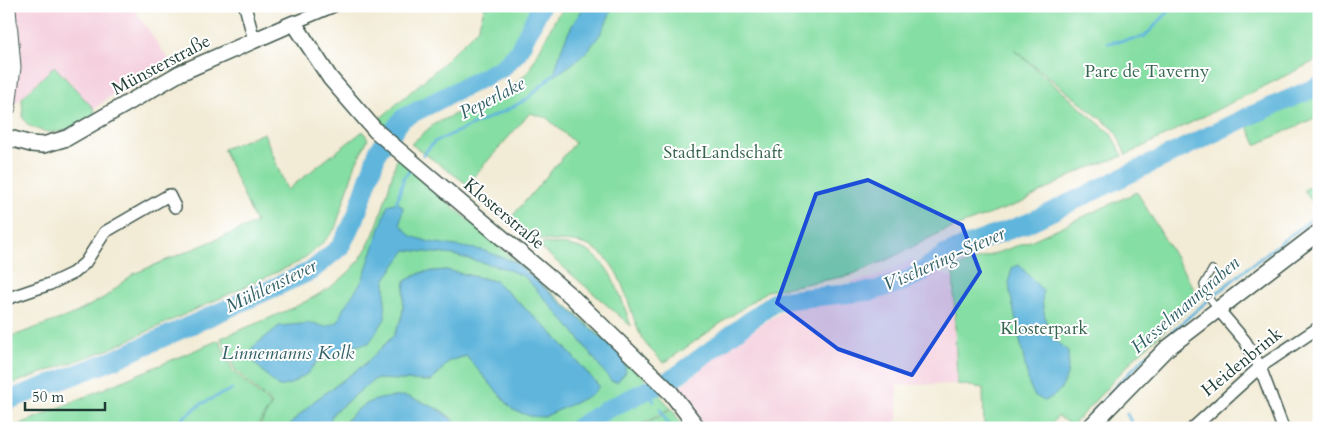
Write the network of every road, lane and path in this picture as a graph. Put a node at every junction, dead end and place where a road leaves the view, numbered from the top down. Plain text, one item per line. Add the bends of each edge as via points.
1 (245, 6) edge
2 (334, 6) edge
3 (6, 9) edge
4 (294, 23) junction
5 (254, 40) junction
6 (6, 107) edge
7 (6, 137) edge
8 (180, 190) dead end
9 (170, 195) junction
10 (175, 208) dead end
11 (1319, 232) edge
12 (1212, 269) dead end
13 (6, 299) edge
14 (1214, 305) junction
15 (1318, 328) edge
16 (1260, 366) junction
17 (698, 428) edge
18 (1089, 428) edge
19 (1192, 428) edge
20 (1283, 428) edge

1 - 5 street
2 - 4 street, Münsterstraße
3 - 6 main road via 11,67
4 - 5 street, Münsterstraße
4 - 17 street, Klosterstraße via 330,78 376,131 564,290 671,393
5 - 7 street, Münsterstraße via 180,73 67,138 31,144
8 - 9 street
9 - 10 street
9 - 13 street via 105,232 85,263 73,273
11 - 14 street
12 - 14 lane via 1202,285
14 - 16 street
14 - 18 street
15 - 16 street, Heidenbrink
16 - 19 street, Heidenbrink
16 - 20 street

